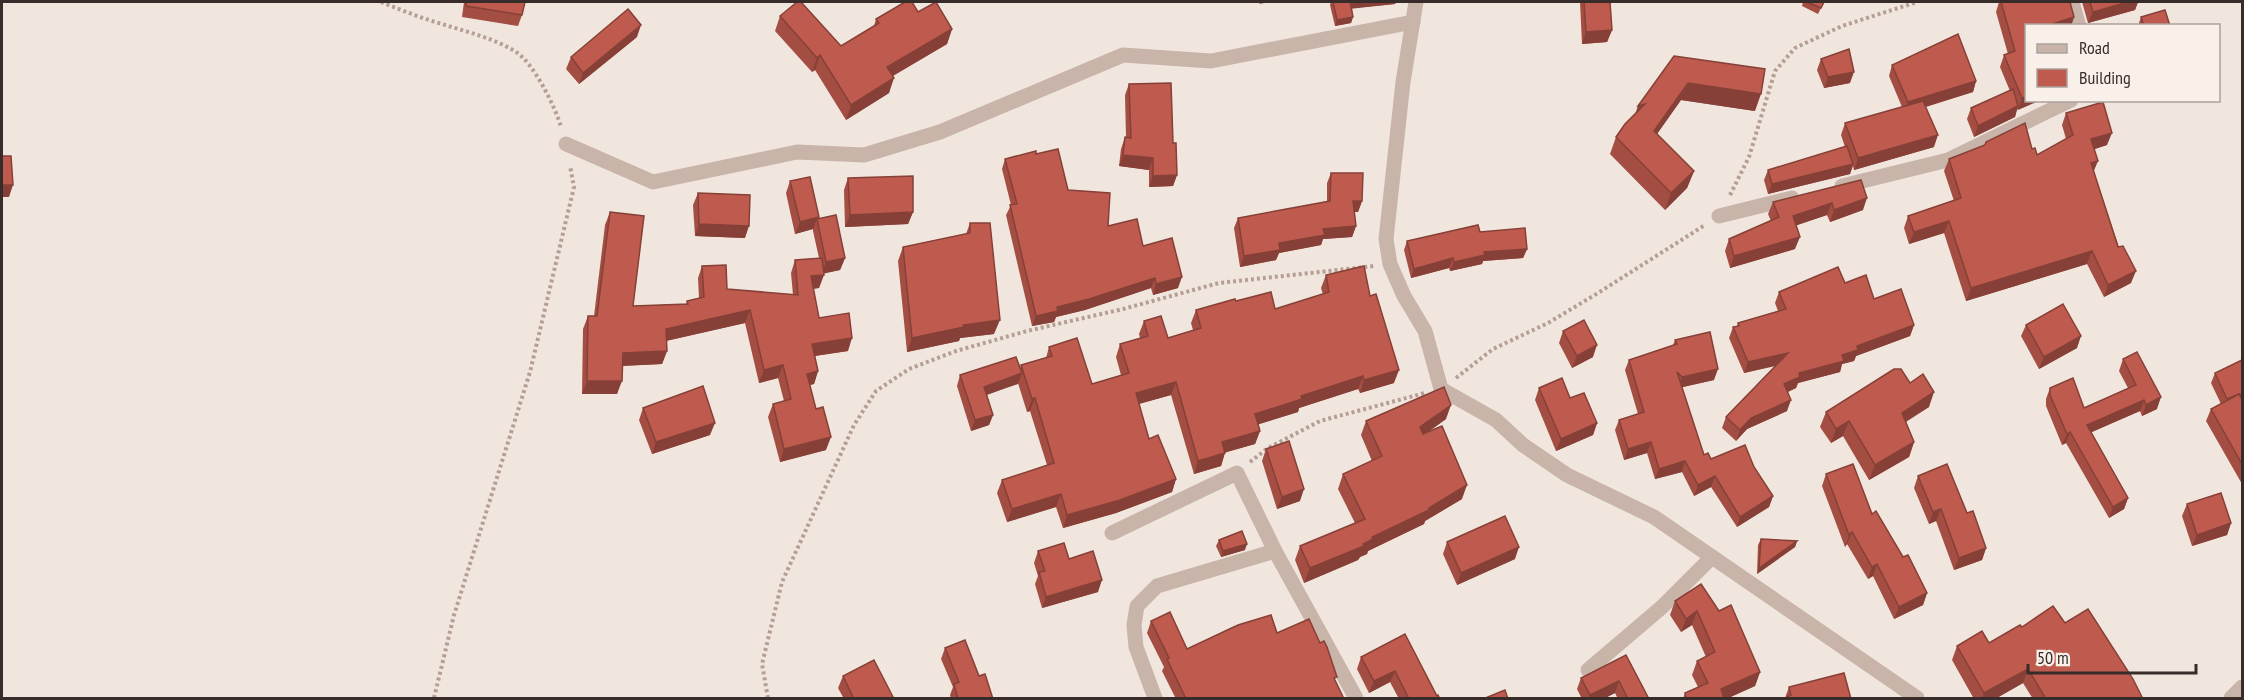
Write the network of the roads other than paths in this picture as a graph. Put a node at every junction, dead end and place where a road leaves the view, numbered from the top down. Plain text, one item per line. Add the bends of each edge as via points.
1 (1416, 2) edge
2 (2072, 2) edge
3 (1413, 22) junction
4 (2078, 24) edge
5 (2067, 102) edge
6 (566, 144) road end
7 (1719, 216) road end
8 (1112, 533) dead end
9 (1275, 550) junction
10 (1712, 557) junction
11 (1588, 670) dead end
12 (2242, 687) edge
13 (1155, 699) edge
14 (1356, 699) edge
15 (1917, 699) edge
16 (2231, 699) edge

1 - 3 street
2 - 4 street
3 - 6 street via 1211,62 1123,55 940,132 864,155 797,152 653,182
3 - 10 street via 1386,239 1390,264 1425,331 1442,389 1496,420 1523,445 1567,475 1654,517
5 - 7 street via 1948,160
8 - 9 street via 1237,473
9 - 13 street via 1157,586 1137,606 1136,647
9 - 14 street
10 - 11 street via 1662,607
10 - 15 street
12 - 16 street

